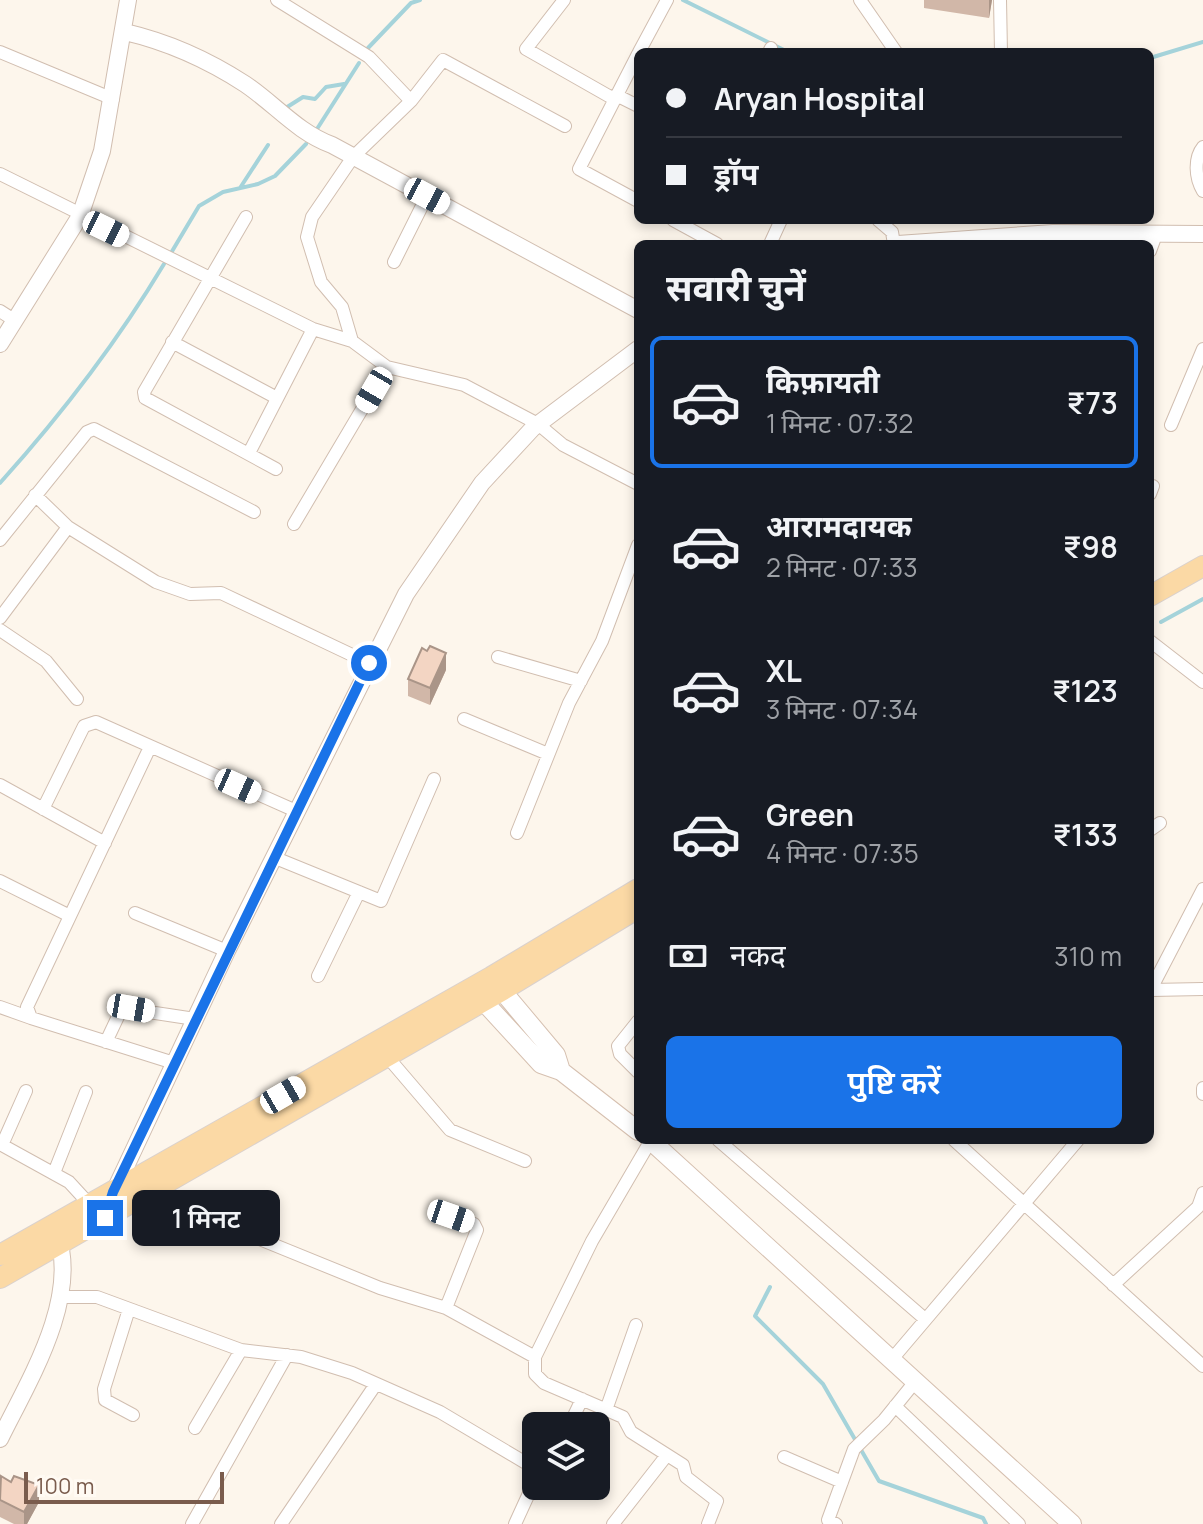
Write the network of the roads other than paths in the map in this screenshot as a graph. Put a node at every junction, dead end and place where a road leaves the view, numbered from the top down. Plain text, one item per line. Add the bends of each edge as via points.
1 (128, 0) edge
2 (277, 0) edge
3 (564, 0) edge
4 (667, 0) edge
5 (860, 0) edge
6 (1000, 0) edge
7 (125, 32) junction
8 (642, 48) edge
9 (893, 48) edge
10 (1001, 48) edge
11 (0, 52) edge
12 (634, 62) edge
13 (615, 97) junction
14 (113, 99) junction
15 (411, 101) junction
16 (634, 104) edge
17 (565, 126) dead end
18 (1203, 147) edge
19 (353, 157) junction
20 (0, 174) edge
21 (1203, 191) edge
22 (427, 196) junction
23 (634, 199) edge
24 (80, 216) junction
25 (246, 217) dead end
26 (680, 224) edge
27 (883, 224) edge
28 (1074, 226) edge
29 (1157, 232) junction
30 (1203, 234) edge
31 (710, 240) edge
32 (895, 240) edge
33 (946, 240) edge
34 (1154, 240) edge
35 (394, 262) dead end
36 (209, 279) junction
37 (634, 308) edge
38 (7, 316) edge
39 (313, 329) junction
40 (352, 341) junction
41 (172, 342) junction
42 (0, 343) edge
43 (1203, 349) edge
44 (634, 352) edge
45 (387, 367) junction
46 (277, 398) junction
47 (538, 424) junction
48 (1171, 425) dead end
49 (249, 453) junction
50 (276, 469) dead end
51 (634, 482) edge
52 (35, 495) junction
53 (254, 512) dead end
54 (294, 524) dead end
55 (68, 527) junction
56 (0, 540) edge
57 (634, 556) edge
58 (1203, 566) edge
59 (1203, 580) edge
60 (1154, 594) edge
61 (1154, 607) edge
62 (0, 618) edge
63 (0, 630) edge
64 (1154, 644) edge
65 (498, 657) dead end
66 (369, 663) junction
67 (581, 681) junction
68 (1203, 682) edge
69 (77, 699) dead end
70 (464, 719) dead end
71 (150, 747) junction
72 (548, 754) junction
73 (434, 779) dead end
74 (0, 785) edge
75 (43, 809) junction
76 (296, 811) junction
77 (517, 833) dead end
78 (105, 843) junction
79 (273, 857) junction
80 (0, 881) edge
81 (1203, 889) edge
82 (359, 892) junction
83 (634, 892) edge
84 (634, 910) edge
85 (135, 913) dead end
86 (70, 916) junction
87 (227, 951) junction
88 (318, 976) dead end
89 (1154, 983) edge
90 (497, 984) junction
91 (1203, 989) edge
92 (1154, 991) edge
93 (477, 995) junction
94 (0, 1007) edge
95 (31, 1018) junction
96 (195, 1019) junction
97 (634, 1026) edge
98 (106, 1042) junction
99 (381, 1049) junction
100 (174, 1063) junction
101 (634, 1068) edge
102 (561, 1071) junction
103 (26, 1091) dead end
104 (86, 1092) dead end
105 (634, 1128) edge
106 (648, 1144) edge
107 (654, 1144) edge
108 (723, 1144) edge
109 (958, 1144) edge
110 (1074, 1144) edge
111 (1, 1145) edge
112 (525, 1161) dead end
113 (54, 1173) junction
114 (120, 1189) junction
115 (1203, 1193) edge
116 (148, 1194) junction
117 (1022, 1202) junction
118 (99, 1215) junction
119 (451, 1216) dead end
120 (57, 1234) junction
121 (0, 1255) edge
122 (0, 1278) edge
123 (1113, 1285) junction
124 (58, 1297) junction
125 (446, 1308) junction
126 (129, 1309) junction
127 (925, 1319) junction
128 (636, 1325) dead end
129 (241, 1350) junction
130 (287, 1355) junction
131 (535, 1357) junction
132 (893, 1358) junction
133 (1203, 1366) edge
134 (914, 1383) junction
135 (376, 1384) junction
136 (582, 1399) junction
137 (895, 1406) junction
138 (606, 1410) junction
139 (576, 1412) edge
140 (133, 1415) dead end
141 (195, 1428) dead end
142 (0, 1439) edge
143 (667, 1455) junction
144 (784, 1457) dead end
145 (522, 1461) edge
146 (842, 1482) junction
147 (526, 1500) edge
148 (192, 1524) edge
149 (281, 1524) edge
150 (515, 1524) edge
151 (613, 1524) edge
152 (708, 1524) edge
153 (836, 1524) edge
154 (1019, 1524) edge
155 (1072, 1524) edge

1 - 7 street
2 - 15 street via 369,57
3 - 13 street via 526,45 527,52
4 - 8 street
5 - 9 street
6 - 10 street
7 - 14 street
7 - 19 street via 180,48 246,85 309,137
11 - 14 street
12 - 13 street
13 - 16 street
13 - 23 street via 579,169
14 - 24 street
15 - 17 street via 443,60
15 - 19 street
18 - 21 street via 1197,156 1197,180
19 - 22 street
19 - 40 street via 312,217 307,237 321,282 342,307
20 - 24 street
22 - 35 street
22 - 37 street
24 - 36 street
24 - 38 street
25 - 36 street
26 - 31 street
27 - 32 street
28 - 29 street
28 - 33 street
29 - 30 street
29 - 34 street
36 - 39 street
36 - 41 street
38 - 42 street
39 - 40 street
39 - 46 street
40 - 45 street
41 - 46 street
41 - 49 street via 144,385 145,398
43 - 48 street
44 - 47 street
45 - 47 street via 464,385
45 - 54 street
46 - 49 street
47 - 51 street via 563,445
47 - 66 street via 482,483 406,594
49 - 50 street
52 - 53 street via 87,432 101,429
52 - 55 street
52 - 56 street
55 - 62 street
55 - 66 street via 156,582 190,594 221,593
57 - 67 street
58 - 60 main road
59 - 61 main road
63 - 69 street via 46,661
64 - 68 street
65 - 67 street
66 - 76 street
67 - 72 street
70 - 72 street
71 - 75 street via 88,722
71 - 76 street
71 - 78 street
72 - 77 street
73 - 82 street via 381,901
74 - 75 street
75 - 78 street
76 - 79 street
78 - 86 street
79 - 82 street
79 - 87 street
80 - 86 street
81 - 89 street
82 - 88 street
83 - 90 main road
84 - 90 main road
85 - 87 street
86 - 95 street via 27,1007
87 - 96 street
90 - 93 main road
90 - 102 main road via 556,1055
91 - 92 street
93 - 99 main road
93 - 102 main road via 541,1064
94 - 95 street
95 - 98 street
96 - 98 street via 122,1008
96 - 100 street
97 - 101 street via 618,1046
98 - 100 street
99 - 112 street via 450,1130
99 - 114 main road
99 - 116 main road
100 - 114 street
102 - 105 main road
103 - 111 street
104 - 113 street
106 - 131 street
107 - 132 main road
108 - 127 street
109 - 117 street
110 - 117 street
111 - 113 street
113 - 118 street
114 - 116 street
114 - 118 main road
115 - 123 street via 1198,1207
116 - 118 main road
116 - 125 street via 380,1288
117 - 123 street
117 - 127 street
118 - 120 main road
119 - 125 street via 477,1230
120 - 121 main road
120 - 122 main road
120 - 124 street
123 - 133 street
124 - 126 street via 97,1297
124 - 142 street via 50,1336
125 - 131 street
126 - 129 street
126 - 140 street via 104,1389 105,1400
127 - 132 street
128 - 138 street
129 - 130 street
129 - 141 street
130 - 135 street
130 - 148 street
131 - 136 street via 535,1374 544,1383
132 - 134 main road
134 - 137 street
134 - 155 main road
135 - 145 street via 440,1412
135 - 149 street
136 - 138 street
136 - 139 street
137 - 146 street via 858,1445
137 - 154 street
138 - 143 street via 623,1417 631,1432
143 - 151 street
143 - 152 street via 717,1501
144 - 146 street
146 - 153 street via 828,1520
147 - 150 street

